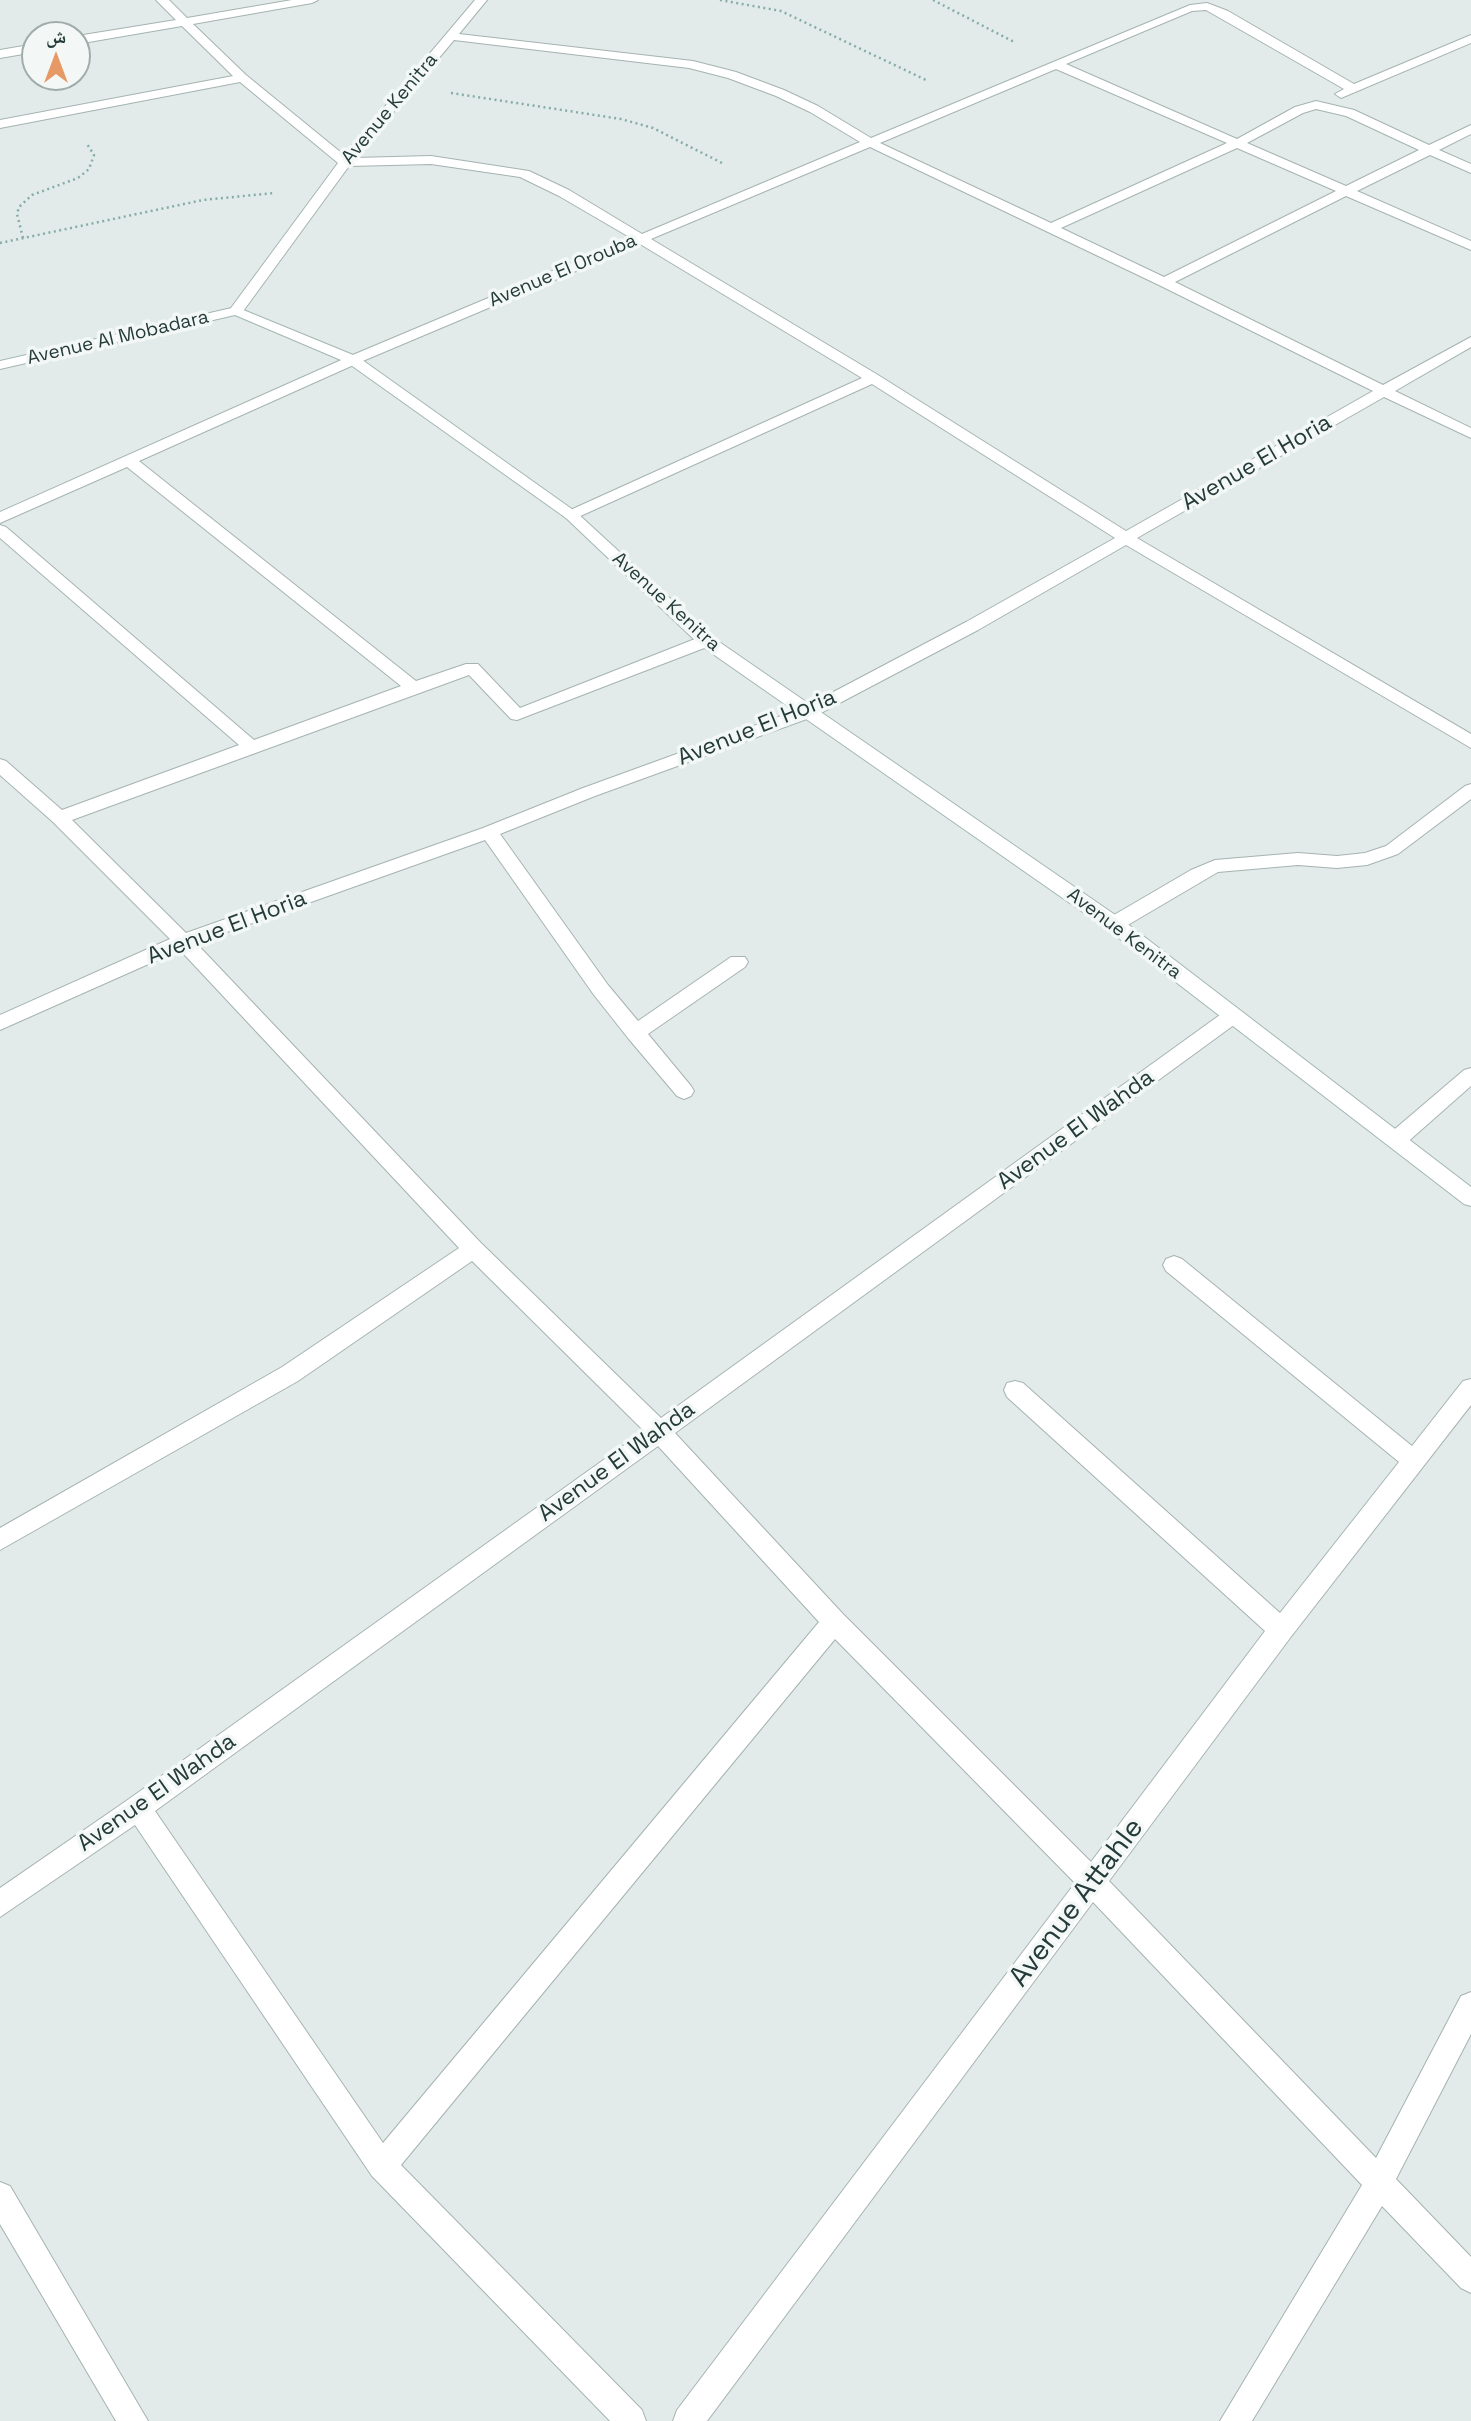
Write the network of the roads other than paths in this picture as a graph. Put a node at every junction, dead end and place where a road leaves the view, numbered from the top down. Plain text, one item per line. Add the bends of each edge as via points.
1 (162, 0) edge
2 (313, 0) edge
3 (481, 0) edge
4 (183, 20) junction
5 (450, 36) junction
6 (91, 37) edge
7 (1471, 39) edge
8 (21, 50) edge
9 (0, 54) edge
10 (1058, 65) junction
11 (242, 78) junction
12 (1353, 89) junction
13 (1315, 106) junction
14 (0, 124) edge
15 (1471, 130) edge
16 (869, 142) junction
17 (1238, 143) junction
18 (1429, 150) junction
19 (345, 162) junction
20 (1471, 169) edge
21 (1350, 191) junction
22 (1051, 228) junction
23 (639, 239) junction
24 (1471, 246) edge
25 (1164, 282) junction
26 (236, 311) junction
27 (1471, 341) edge
28 (353, 360) junction
29 (0, 365) edge
30 (873, 377) junction
31 (1385, 390) junction
32 (1471, 434) edge
33 (131, 461) junction
34 (571, 515) junction
35 (0, 518) edge
36 (0, 530) edge
37 (1126, 538) junction
38 (706, 641) junction
39 (413, 687) junction
40 (809, 712) junction
41 (1471, 741) edge
42 (251, 746) junction
43 (0, 765) edge
44 (1471, 790) edge
45 (59, 818) junction
46 (489, 832) junction
47 (1114, 924) junction
48 (183, 942) junction
49 (738, 962) dead end
50 (1231, 1017) junction
51 (0, 1023) edge
52 (635, 1033) junction
53 (1471, 1075) edge
54 (684, 1091) dead end
55 (1396, 1140) junction
56 (1471, 1198) edge
57 (473, 1249) junction
58 (1174, 1265) dead end
59 (1471, 1388) edge
60 (1015, 1390) dead end
61 (659, 1431) junction
62 (1415, 1462) junction
63 (0, 1540) edge
64 (834, 1622) junction
65 (1281, 1630) junction
66 (138, 1808) junction
67 (1093, 1883) junction
68 (0, 1904) edge
69 (1471, 2006) edge
70 (382, 2166) junction
71 (1379, 2183) junction
72 (0, 2196) edge
73 (1471, 2278) edge
74 (133, 2421) edge
75 (631, 2421) edge
76 (688, 2421) edge
77 (1235, 2421) edge

1 - 4 street
2 - 4 street
3 - 5 street, Avenue Kenitra
4 - 6 street
4 - 11 street
5 - 16 street via 689,64 780,93
5 - 19 street, Avenue Kenitra
7 - 12 street
8 - 9 street
10 - 12 street, Avenue El Orouba via 1190,8 1207,6
10 - 16 street, Avenue El Orouba
10 - 17 street
11 - 14 street
11 - 19 street
12 - 13 street
13 - 17 street
13 - 18 street via 1350,113
15 - 18 street
16 - 22 street
16 - 23 street, Avenue El Orouba
17 - 21 street
17 - 22 street
18 - 20 street
18 - 21 street
19 - 23 street via 430,160 524,174
19 - 26 street, Avenue Kenitra
21 - 24 street
21 - 25 street
22 - 25 street
23 - 28 street, Avenue El Orouba
23 - 30 street
25 - 31 street
26 - 28 street, Avenue Kenitra
26 - 29 street, Avenue Al Mobadara
27 - 31 street, Avenue El Horia
28 - 33 street, Avenue El Orouba
28 - 34 street, Avenue Kenitra
30 - 34 street
30 - 37 street
31 - 32 street
31 - 37 street, Avenue El Horia
33 - 35 street, Avenue El Orouba
33 - 39 street
34 - 38 street, Avenue Kenitra
36 - 42 street
37 - 40 street, Avenue El Horia
37 - 41 street
38 - 39 street via 517,715 472,668
38 - 40 street, Avenue Kenitra
39 - 42 street
40 - 46 street, Avenue El Horia
40 - 47 street, Avenue Kenitra
42 - 45 street
43 - 45 street
44 - 47 street via 1392,850 1337,862 1298,859 1215,866
45 - 48 street
46 - 48 street, Avenue El Horia
46 - 52 street
47 - 50 street, Avenue Kenitra
48 - 51 street, Avenue El Horia
48 - 57 street
49 - 52 street
50 - 55 street, Avenue Kenitra
50 - 61 street, Avenue El Wahda
52 - 54 street
53 - 55 street
55 - 56 street, Avenue Kenitra
57 - 61 street
57 - 63 street via 290,1374
58 - 62 street
59 - 62 street, Avenue Attahle
60 - 65 street
61 - 64 street
61 - 66 street, Avenue El Wahda
62 - 65 street, Avenue Attahle
64 - 67 street
64 - 70 street
65 - 67 street, Avenue Attahle
66 - 68 street, Avenue El Wahda
66 - 70 street
67 - 71 street
67 - 76 street, Avenue Attahle
69 - 71 street
70 - 75 street
71 - 73 street
71 - 77 street
72 - 74 street

